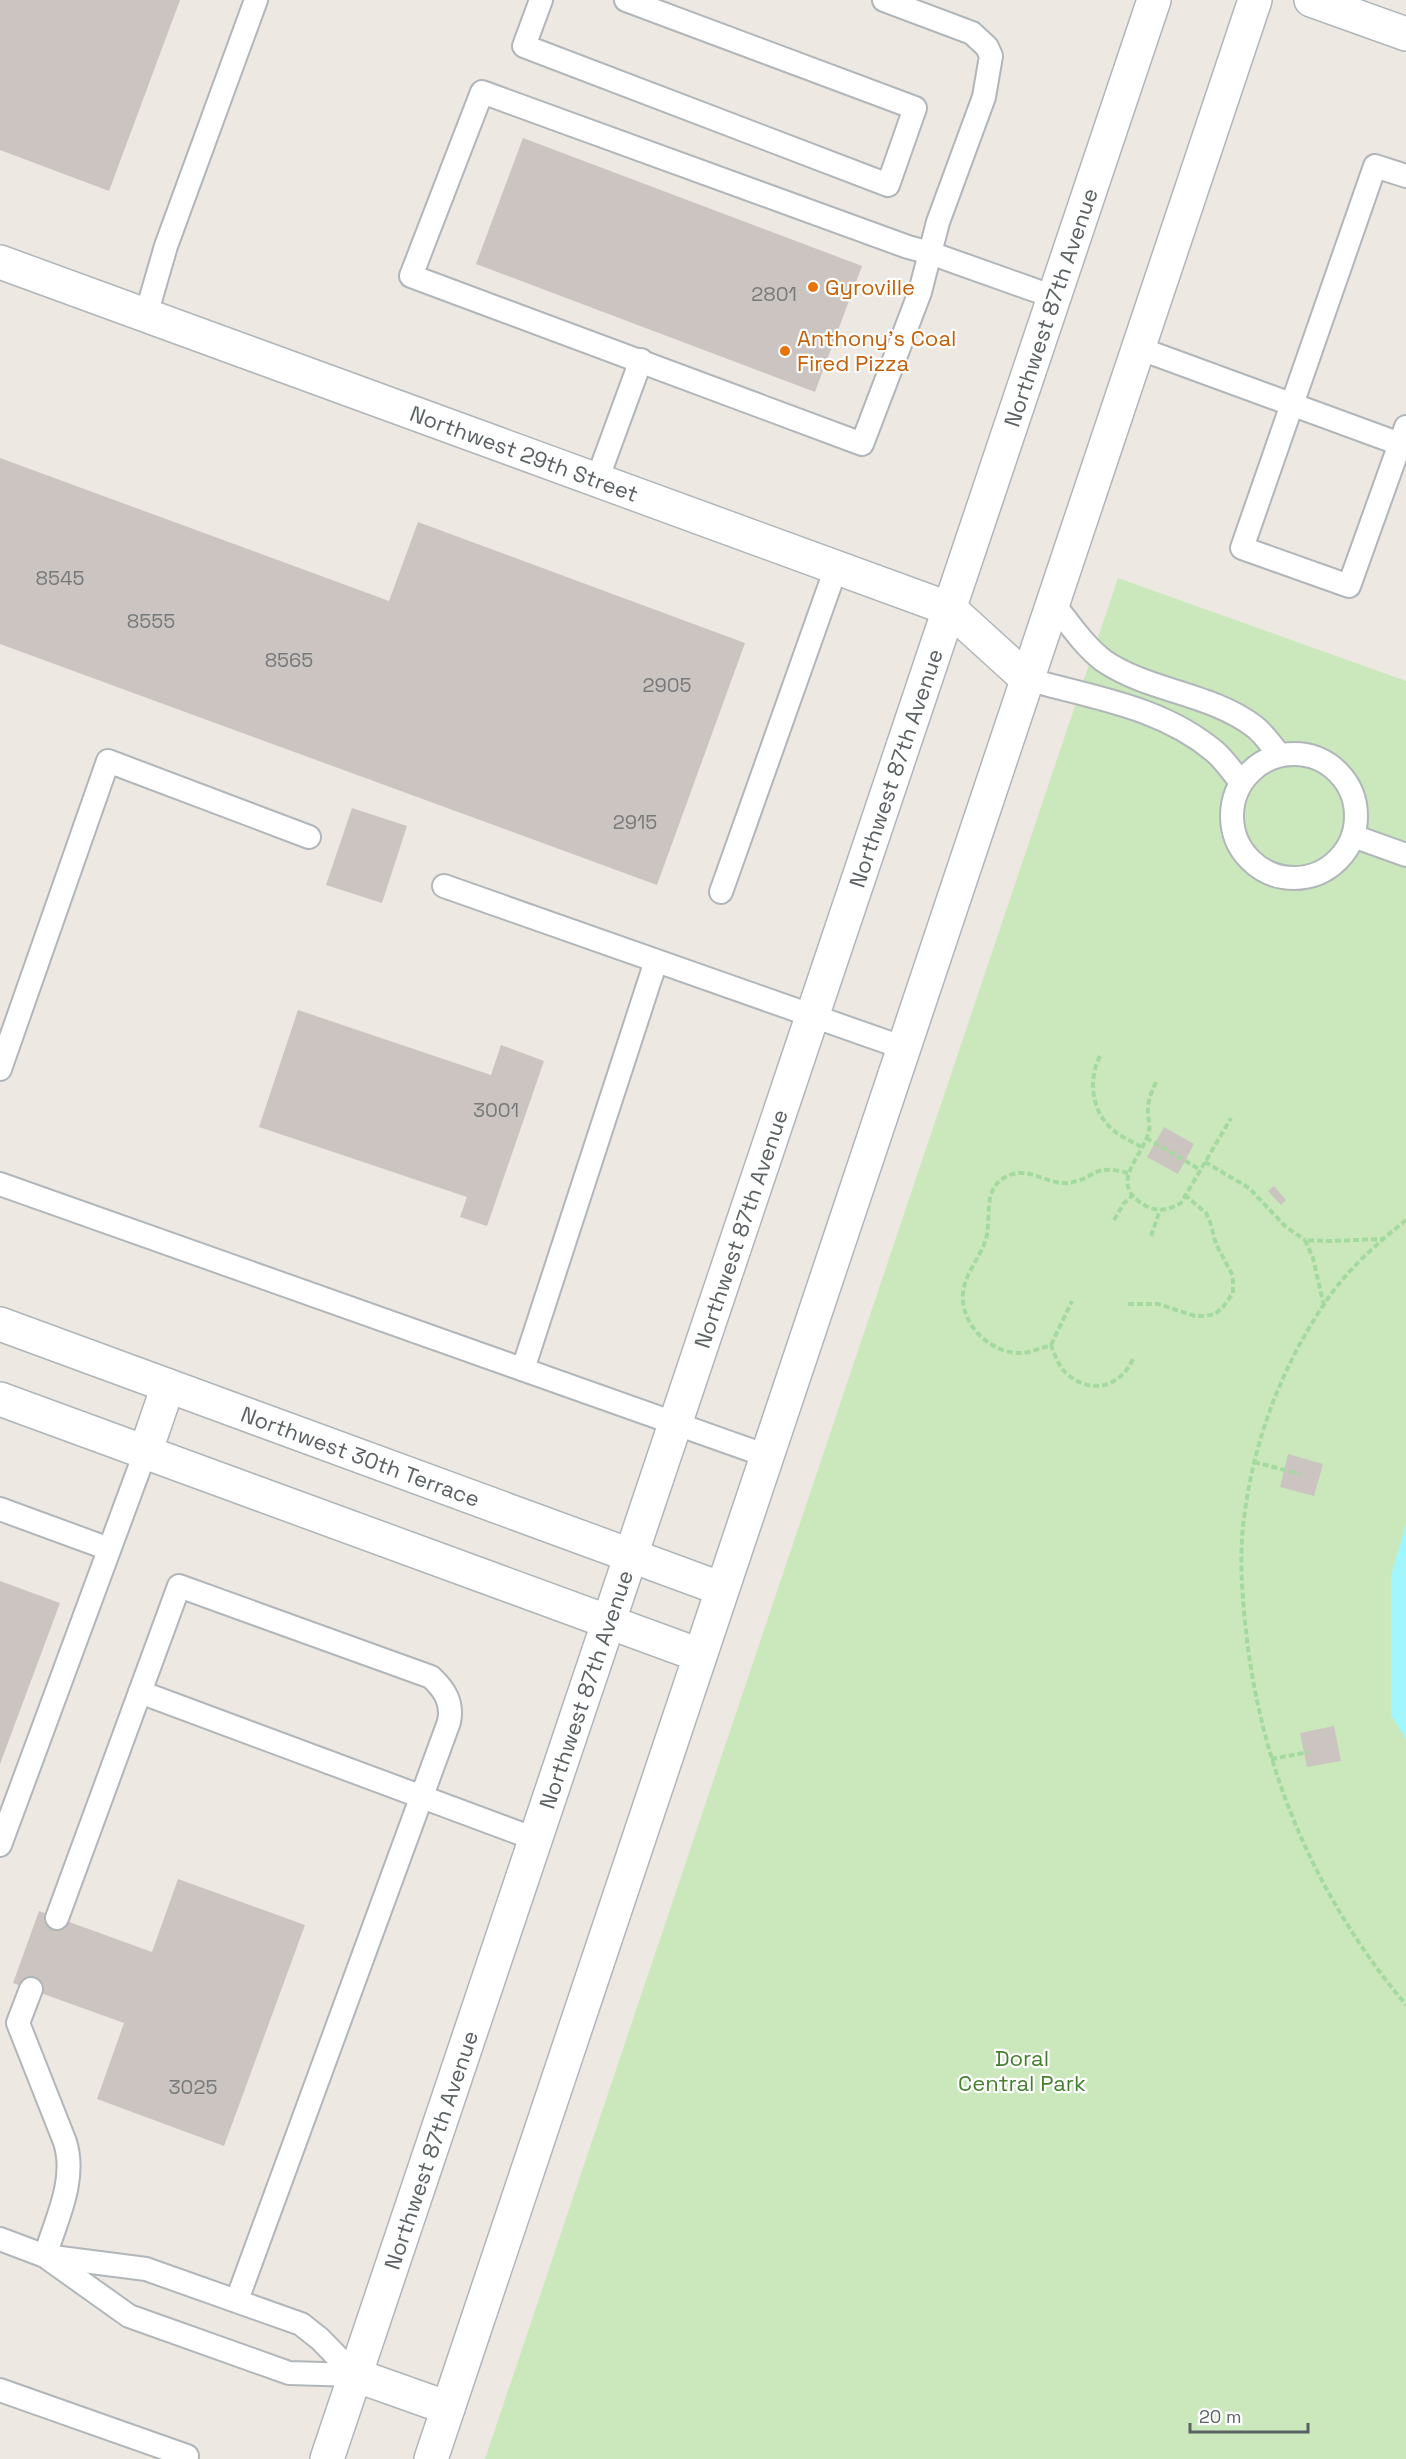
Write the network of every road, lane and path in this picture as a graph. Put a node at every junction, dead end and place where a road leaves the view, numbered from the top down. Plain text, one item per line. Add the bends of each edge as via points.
1 (256, 0) edge
2 (541, 0) edge
3 (626, 0) edge
4 (884, 0) edge
5 (1154, 0) edge
6 (1255, 0) edge
7 (1311, 0) edge
8 (1406, 34) edge
9 (1406, 176) edge
10 (930, 253) junction
11 (0, 262) edge
12 (1054, 297) junction
13 (146, 315) junction
14 (1138, 348) junction
15 (641, 360) junction
16 (1292, 403) junction
17 (1403, 435) edge
18 (597, 480) junction
19 (836, 568) junction
20 (1053, 603) junction
21 (950, 609) junction
22 (1027, 679) junction
23 (1279, 754) junction
24 (1241, 782) junction
25 (1353, 836) junction
26 (309, 837) dead end
27 (1406, 855) edge
28 (444, 886) dead end
29 (721, 892) dead end
30 (656, 961) junction
31 (812, 1016) junction
32 (904, 1048) junction
33 (1100, 1056) dead end
34 (0, 1069) edge
35 (1156, 1082) dead end
36 (1231, 1118) dead end
37 (1146, 1138) junction
38 (1141, 1147) junction
39 (1205, 1162) junction
40 (1201, 1170) junction
41 (1128, 1173) junction
42 (0, 1184) edge
43 (1133, 1195) junction
44 (1186, 1196) junction
45 (1160, 1210) junction
46 (1114, 1220) dead end
47 (1406, 1220) edge
48 (1151, 1236) dead end
49 (1384, 1239) junction
50 (1305, 1240) junction
51 (1072, 1301) dead end
52 (1128, 1304) dead end
53 (1324, 1305) junction
54 (0, 1324) edge
55 (1051, 1345) junction
56 (1132, 1359) dead end
57 (523, 1369) junction
58 (168, 1386) junction
59 (0, 1399) edge
60 (675, 1425) junction
61 (145, 1453) junction
62 (767, 1456) junction
63 (1254, 1462) junction
64 (1299, 1474) dead end
65 (0, 1509) edge
66 (109, 1549) junction
67 (630, 1556) junction
68 (722, 1589) junction
69 (608, 1623) junction
70 (699, 1655) junction
71 (140, 1692) junction
72 (1310, 1752) dead end
73 (1271, 1759) junction
74 (421, 1796) junction
75 (535, 1839) junction
76 (0, 1845) edge
77 (57, 1918) dead end
78 (31, 1989) dead end
79 (1406, 2005) edge
80 (0, 2241) edge
81 (45, 2256) junction
82 (237, 2300) junction
83 (355, 2375) junction
84 (0, 2390) edge
85 (448, 2408) junction
86 (186, 2459) edge
87 (327, 2459) edge
88 (431, 2459) edge

1 - 13 lane via 166,246
2 - 3 lane via 524,46 888,185 915,108
4 - 10 lane via 963,29 980,39 991,56 984,97
5 - 12 main road, Northwest 87th Avenue
6 - 14 main road
7 - 8 main road
9 - 16 lane via 1375,166
10 - 12 lane
10 - 15 lane via 920,292 862,444
10 - 15 lane via 482,92 411,276
11 - 13 main road, Northwest 29th Street
12 - 21 main road, Northwest 87th Avenue
13 - 18 main road, Northwest 29th Street
14 - 16 lane
14 - 20 main road
15 - 18 lane
16 - 17 lane
16 - 17 lane via 1242,548 1349,586
18 - 19 main road, Northwest 29th Street
19 - 21 main road, Northwest 29th Street
19 - 29 lane
20 - 22 main road
20 - 23 lane via 1102,659 1234,714 1256,728
21 - 22 main road, Northwest 29th Street
21 - 31 main road, Northwest 87th Avenue
22 - 24 lane via 1114,701 1167,720 1216,753
22 - 32 main road
23 - 24 lane via 1260,762
23 - 25 lane via 1300,753 1320,758 1337,770 1349,786 1356,806
24 - 25 lane via 1234,794 1233,834 1243,853 1258,867 1277,876 1298,878 1318,874 1335,862
25 - 27 lane
26 - 34 lane via 108,761
28 - 30 lane
30 - 31 lane
30 - 57 lane
31 - 32 lane
31 - 60 main road, Northwest 87th Avenue
32 - 62 main road
33 - 38 path via 1092,1089 1098,1110 1113,1130
35 - 37 path via 1147,1107 1150,1125
36 - 39 path
37 - 38 path
37 - 40 path
38 - 41 path
39 - 40 path
39 - 50 path via 1249,1188 1285,1226
40 - 44 path
41 - 43 path
41 - 55 path via 1106,1168 1060,1183 1032,1174 1010,1175 995,1186 989,1198 985,1242 965,1283 966,1314 975,1330 997,1348 1023,1353
42 - 57 lane
43 - 45 path via 1151,1209
43 - 46 path
44 - 45 path via 1170,1209
44 - 52 path via 1210,1222 1216,1244 1233,1276 1233,1293 1215,1314 1205,1316 1158,1304
45 - 48 path
47 - 49 path
49 - 50 path
49 - 53 path
50 - 53 path
51 - 55 path
53 - 63 path via 1292,1358 1275,1396
54 - 58 main road, Northwest 30th Terrace
55 - 56 path via 1067,1374 1092,1385 1120,1379
57 - 60 lane
58 - 61 main road
58 - 67 main road, Northwest 30th Terrace
59 - 61 main road
60 - 62 lane
60 - 67 main road, Northwest 87th Avenue
61 - 66 lane
61 - 69 main road
62 - 68 main road
63 - 64 path
63 - 73 path via 1244,1520 1242,1589 1249,1657
65 - 66 lane
66 - 76 lane
67 - 68 main road, Northwest 30th Terrace
67 - 69 main road, Northwest 87th Avenue
68 - 70 main road
69 - 70 main road
69 - 75 main road, Northwest 87th Avenue
70 - 85 main road
71 - 74 lane
71 - 74 lane via 179,1586 430,1677 446,1694 451,1714
71 - 77 lane
72 - 73 path
73 - 79 path via 1293,1822 1331,1898 1370,1959
74 - 75 lane
74 - 82 lane
75 - 83 main road, Northwest 87th Avenue
78 - 81 lane via 18,2023 69,2162 65,2191
80 - 81 lane
81 - 82 lane via 146,2269
81 - 83 lane via 129,2316 289,2373
82 - 83 lane via 301,2324
83 - 85 main road
83 - 87 main road, Northwest 87th Avenue
84 - 86 lane via 187,2456
85 - 88 main road

